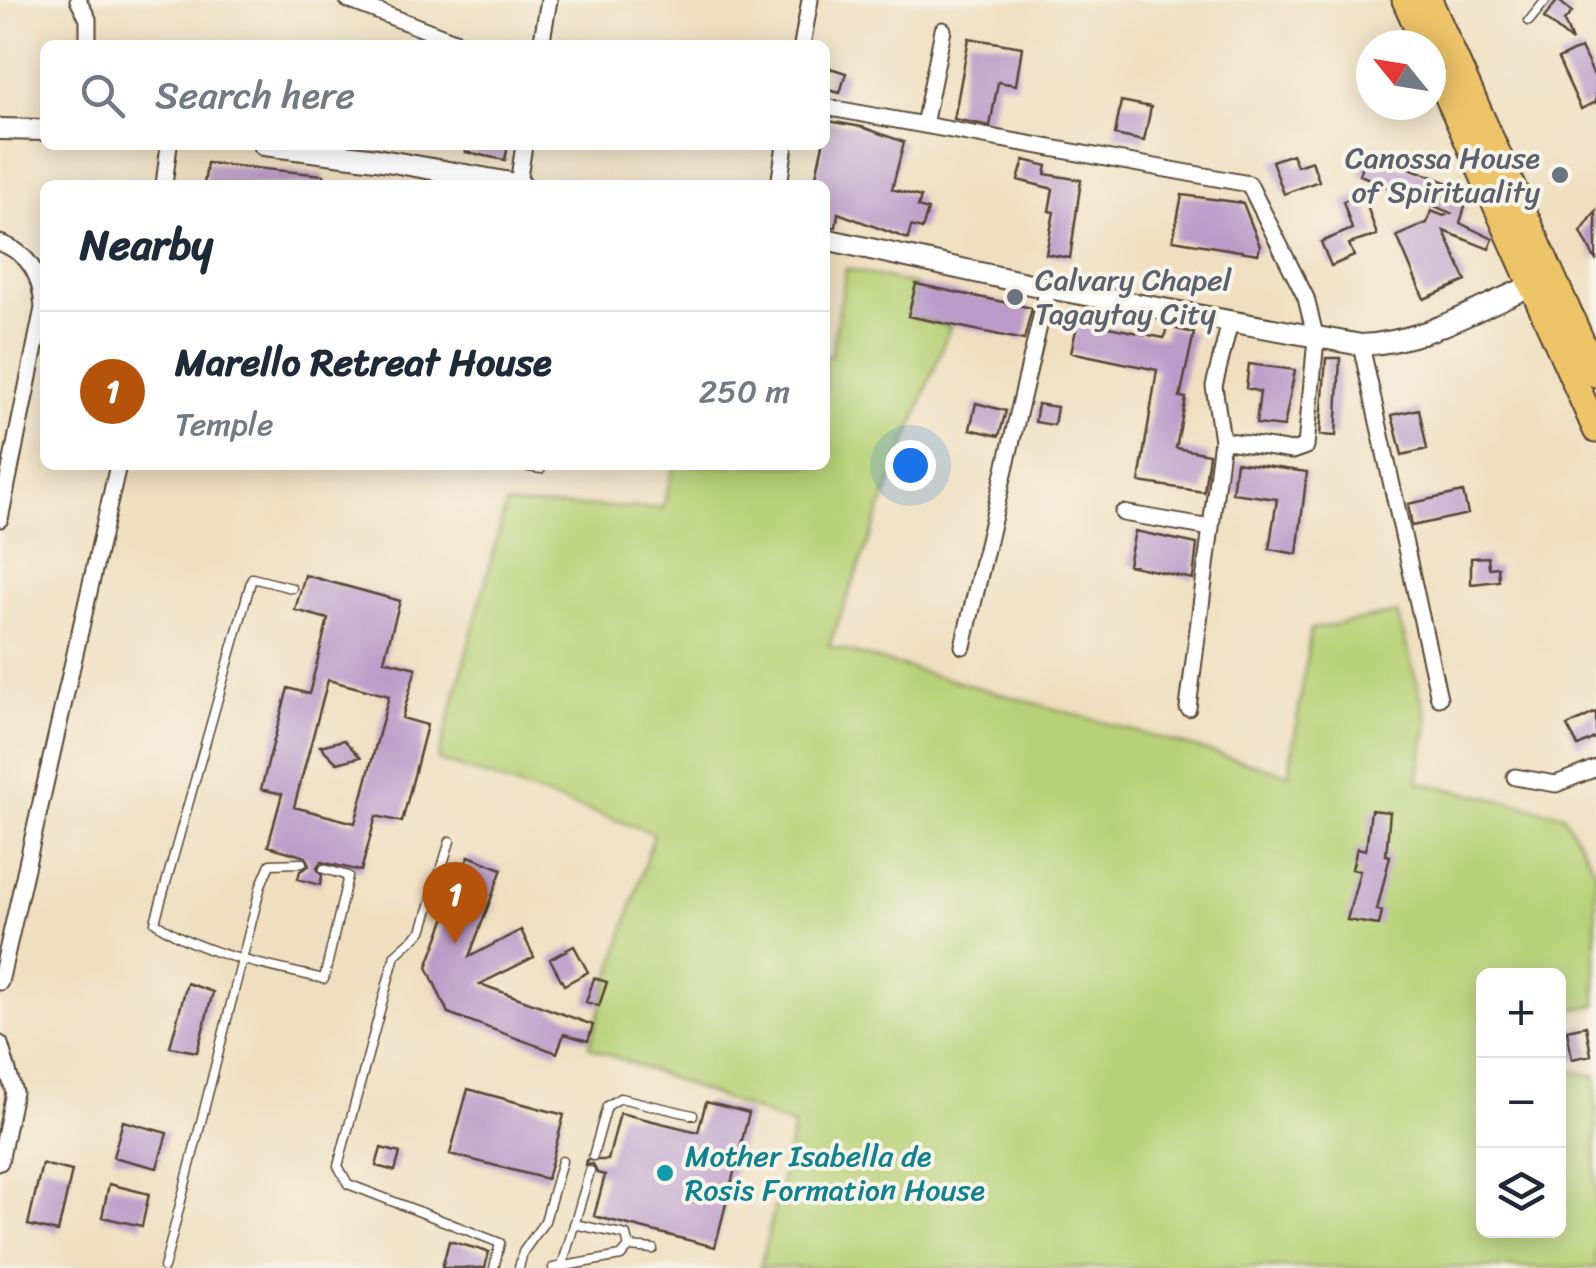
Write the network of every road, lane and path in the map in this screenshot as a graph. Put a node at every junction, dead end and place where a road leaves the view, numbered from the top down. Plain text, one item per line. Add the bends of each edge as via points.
1 (78, 0) edge
2 (348, 0) edge
3 (549, 0) edge
4 (810, 0) edge
5 (1404, 0) edge
6 (1429, 0) edge
7 (1546, 0) edge
8 (1529, 21) dead end
9 (943, 30) dead end
10 (1418, 30) edge
11 (88, 40) edge
12 (452, 40) edge
13 (542, 40) edge
14 (803, 40) edge
15 (1446, 89) edge
16 (830, 108) edge
17 (924, 125) junction
18 (0, 129) edge
19 (40, 130) edge
20 (168, 150) edge
21 (296, 150) edge
22 (524, 150) edge
23 (784, 150) edge
24 (164, 180) edge
25 (488, 180) edge
26 (520, 180) edge
27 (780, 180) edge
28 (830, 240) edge
29 (0, 244) edge
30 (40, 277) edge
31 (1542, 282) junction
32 (1048, 288) junction
33 (40, 318) edge
34 (1230, 322) junction
35 (1316, 340) junction
36 (1361, 344) junction
37 (1596, 374) edge
38 (1596, 430) edge
39 (1222, 440) junction
40 (117, 470) edge
41 (1123, 512) dead end
42 (0, 519) edge
43 (1211, 528) junction
44 (292, 588) dead end
45 (964, 646) dead end
46 (1439, 698) dead end
47 (1188, 708) dead end
48 (1596, 768) edge
49 (1515, 776) dead end
50 (450, 841) dead end
51 (302, 862) dead end
52 (324, 868) dead end
53 (244, 958) junction
54 (0, 982) edge
55 (0, 1044) edge
56 (693, 1115) dead end
57 (593, 1156) dead end
58 (562, 1161) dead end
59 (0, 1162) edge
60 (590, 1171) dead end
61 (574, 1224) junction
62 (629, 1247) junction
63 (653, 1248) dead end
64 (558, 1267) edge
65 (164, 1268) edge
66 (494, 1268) edge
67 (519, 1268) edge

1 - 11 street via 88,19
2 - 12 street
3 - 13 street
4 - 14 street
5 - 10 main road
6 - 31 main road
7 - 8 lane
9 - 17 street
15 - 31 main road
16 - 17 street
17 - 35 street via 1249,184 1306,298
18 - 19 street
20 - 24 street
21 - 25 street
22 - 26 street
23 - 27 street
28 - 32 street
29 - 30 street via 25,257
31 - 36 street via 1436,332
31 - 37 main road
31 - 38 main road
32 - 34 street
32 - 45 street
33 - 42 street
34 - 35 street
34 - 39 street via 1214,386
35 - 36 street
35 - 39 street via 1306,446 1292,451
36 - 46 street
39 - 43 street
40 - 54 street
41 - 43 street
43 - 47 street
44 - 53 lane via 252,578 156,922
48 - 49 street via 1556,784
50 - 66 lane via 422,931 396,956 338,1166 348,1184 500,1243
51 - 53 lane via 270,864
52 - 53 lane via 348,876 324,979
53 - 65 lane
55 - 59 street via 14,1092
56 - 57 lane via 620,1098 607,1106
58 - 67 lane via 545,1221
60 - 61 lane
61 - 62 lane via 626,1235
61 - 64 lane
62 - 63 lane
62 - 64 lane via 621,1256

